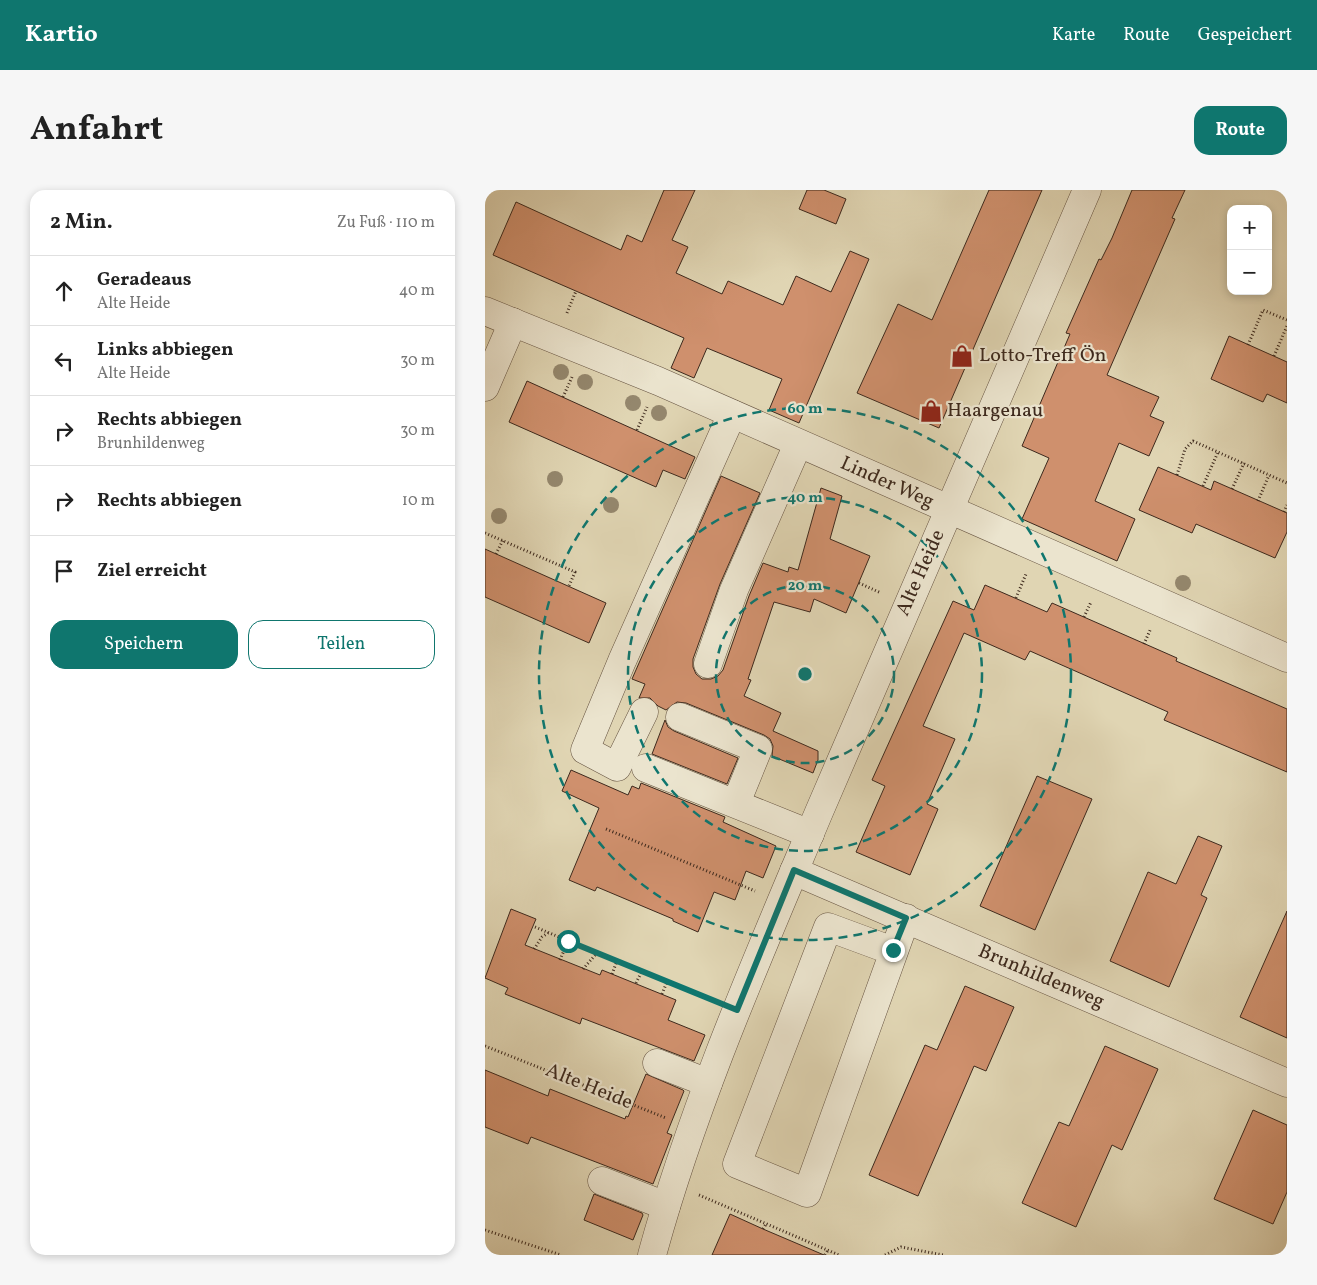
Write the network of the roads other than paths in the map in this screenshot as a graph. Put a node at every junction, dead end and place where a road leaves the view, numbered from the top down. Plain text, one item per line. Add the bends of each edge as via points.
1 (1087, 190) edge
2 (485, 311) edge
3 (513, 322) junction
4 (485, 387) edge
5 (732, 414) junction
6 (798, 444) junction
7 (948, 510) junction
8 (1285, 651) edge
9 (709, 664) dead end
10 (644, 712) dead end
11 (681, 716) dead end
12 (646, 768) dead end
13 (736, 803) junction
14 (810, 834) junction
15 (794, 870) junction
16 (906, 918) junction
17 (893, 950) junction
18 (657, 1062) dead end
19 (708, 1083) junction
20 (1287, 1083) edge
21 (602, 1181) dead end
22 (669, 1195) junction
23 (653, 1255) edge

1 - 7 street, Alte Heide
2 - 3 street, Linder Weg
3 - 4 street
3 - 5 street, Linder Weg
5 - 6 street, Linder Weg
5 - 10 street via 585,750 617,767
6 - 7 street, Linder Weg
6 - 9 street via 734,590
7 - 8 street, Linder Weg
7 - 14 street, Alte Heide
11 - 13 street via 758,749
12 - 13 street
13 - 14 street
14 - 15 street, Alte Heide
15 - 16 street, Brunhildenweg
15 - 19 street, Alte Heide
16 - 17 street
16 - 20 street, Brunhildenweg
17 - 17 street via 828,927 737,1164 807,1193
18 - 19 street
19 - 22 street, Alte Heide
21 - 22 street
22 - 23 street, Alte Heide

